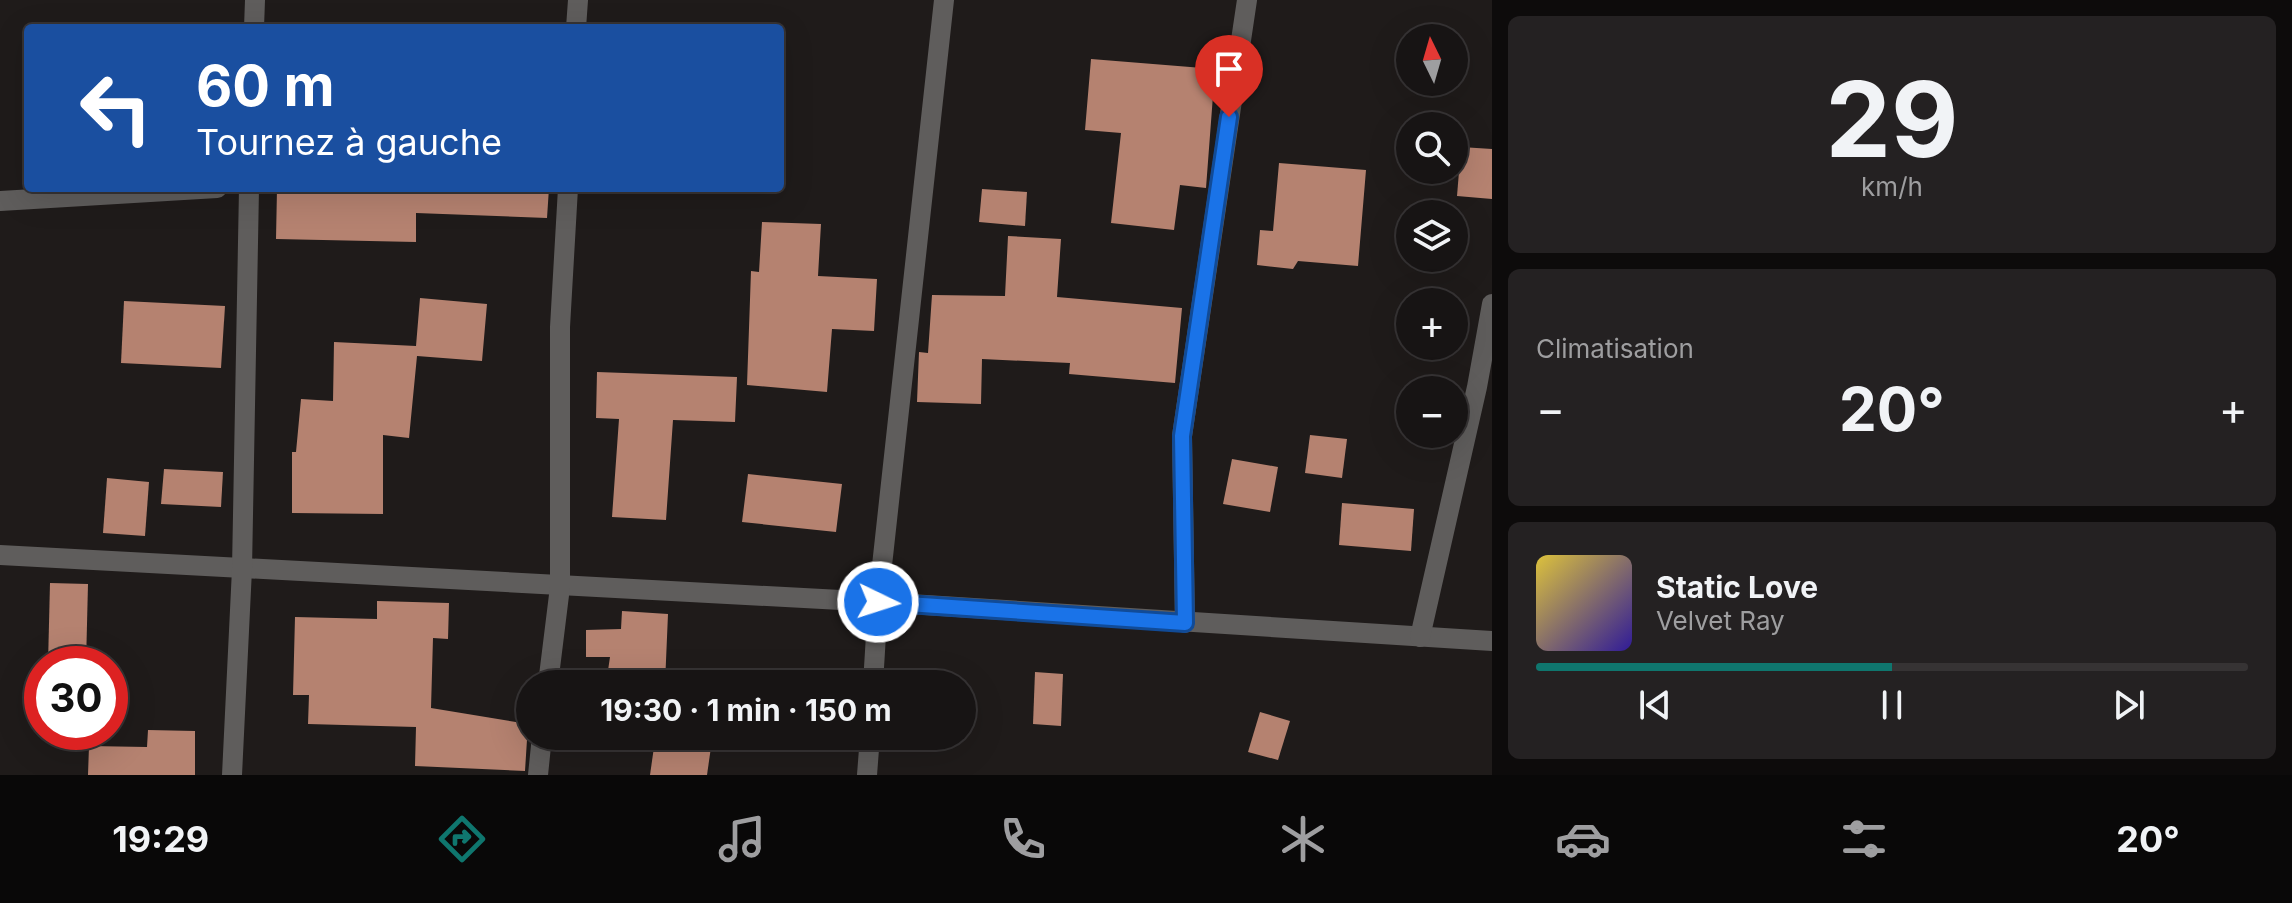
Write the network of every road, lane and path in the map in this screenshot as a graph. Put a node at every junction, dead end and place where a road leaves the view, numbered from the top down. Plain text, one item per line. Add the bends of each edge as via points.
1 (255, 0) edge
2 (578, 0) edge
3 (944, 0) edge
4 (1247, 0) edge
5 (254, 24) edge
6 (576, 24) edge
7 (150, 192) edge
8 (249, 192) edge
9 (568, 192) edge
10 (0, 201) edge
11 (1492, 304) edge
12 (0, 555) edge
13 (242, 569) junction
14 (560, 587) junction
15 (878, 602) junction
16 (1185, 623) junction
17 (1420, 637) junction
18 (1492, 641) edge
19 (550, 670) edge
20 (874, 670) edge
21 (541, 750) edge
22 (869, 750) edge
23 (232, 775) edge
24 (538, 775) edge
25 (867, 775) edge

1 - 5 street
2 - 6 street
3 - 15 street
4 - 16 street via 1182,436
7 - 10 street
8 - 13 street
9 - 14 street via 560,327
11 - 17 street
12 - 13 street
13 - 14 street
13 - 23 street
14 - 15 street
14 - 19 street
15 - 16 street
15 - 20 street
16 - 17 street
17 - 18 street
21 - 24 street
22 - 25 street

